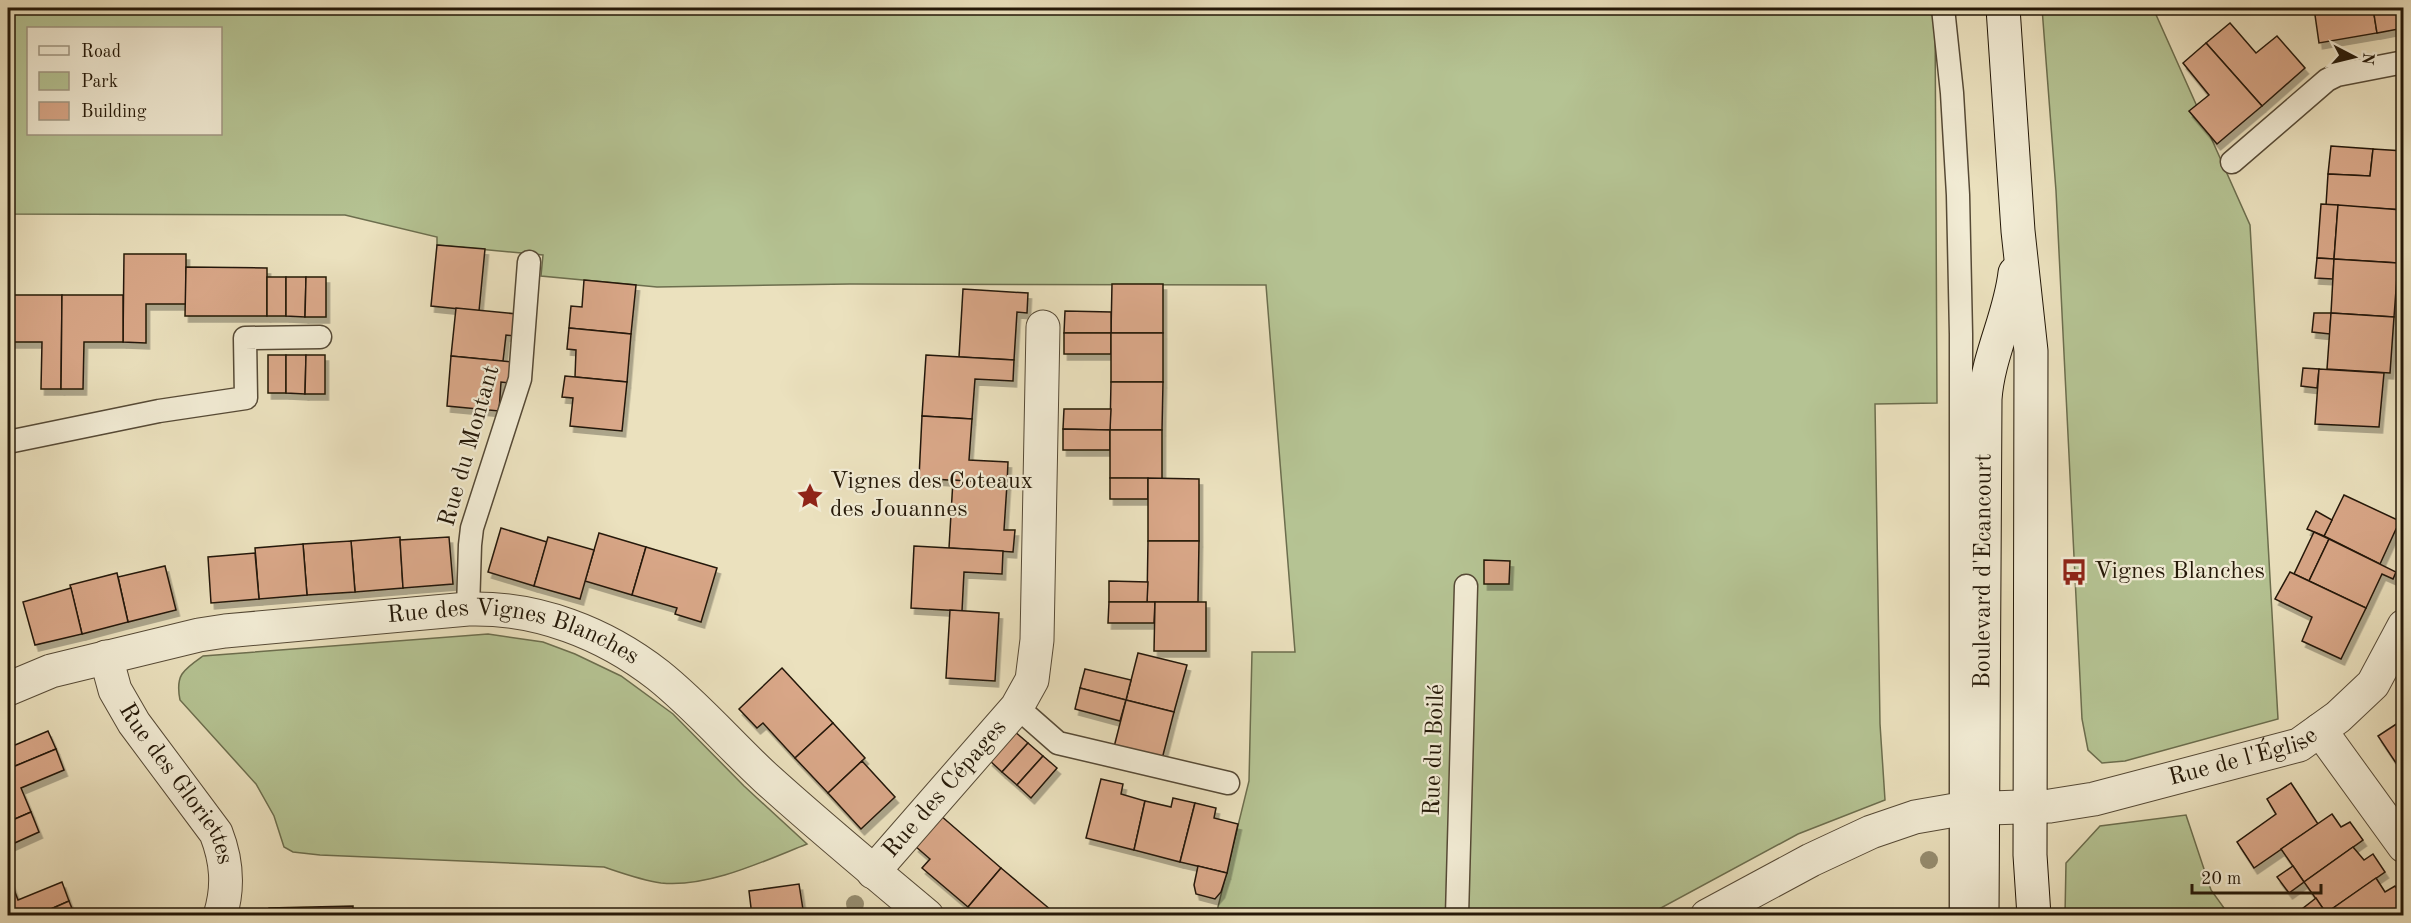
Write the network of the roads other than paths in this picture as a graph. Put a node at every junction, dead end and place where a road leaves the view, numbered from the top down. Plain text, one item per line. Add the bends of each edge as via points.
1 (1943, 8) edge
2 (2003, 8) edge
3 (2403, 62) edge
4 (2232, 162) dead end
5 (2018, 231) junction
6 (529, 262) dead end
7 (1043, 327) dead end
8 (320, 337) dead end
9 (8, 442) edge
10 (1466, 586) dead end
11 (468, 609) junction
12 (2403, 626) edge
13 (106, 657) junction
14 (8, 689) edge
15 (1017, 707) junction
16 (2320, 730) junction
17 (1227, 783) dead end
18 (2031, 806) junction
19 (1971, 808) junction
20 (2403, 846) edge
21 (873, 872) junction
22 (220, 915) edge
23 (927, 915) edge
24 (1457, 915) edge
25 (1707, 915) edge
26 (1961, 915) edge
27 (1982, 915) edge
28 (2034, 915) edge

1 - 19 lane via 1957,183
2 - 5 street, Boulevard d'Ecancourt
3 - 4 lane via 2327,80
5 - 18 street, Boulevard d'Ecancourt via 2031,351
5 - 19 street, Boulevard d'Ecancourt via 2009,308 1990,364 1985,399 1984,692
6 - 11 lane, Rue du Montant via 520,379 472,528
7 - 15 street, Rue des Cépages via 1037,640 1032,680
8 - 9 lane via 245,338 246,398 159,411
10 - 24 lane, Rue du Boilé
11 - 13 street, Rue des Vignes Blanches via 225,631
11 - 21 street, Rue des Vignes Blanches via 491,608 559,622 620,648 658,675 744,758
12 - 16 street, Rue de l'Église via 2373,684
13 - 14 street, Rue des Vignes Blanches via 51,671
13 - 22 street, Rue des Gloriettes via 115,690 134,723 216,834 227,877
15 - 17 lane, Rue des Cépages via 1058,743
15 - 21 street, Rue des Cépages
16 - 18 street, Rue de l'Église via 2299,745 2281,751 2094,800
16 - 20 street
18 - 19 street
18 - 28 street, Boulevard d'Ecancourt
19 - 25 street via 1915,817 1871,832
19 - 26 lane
19 - 27 street, Boulevard d'Ecancourt
21 - 23 street, Rue des Vignes Blanches

